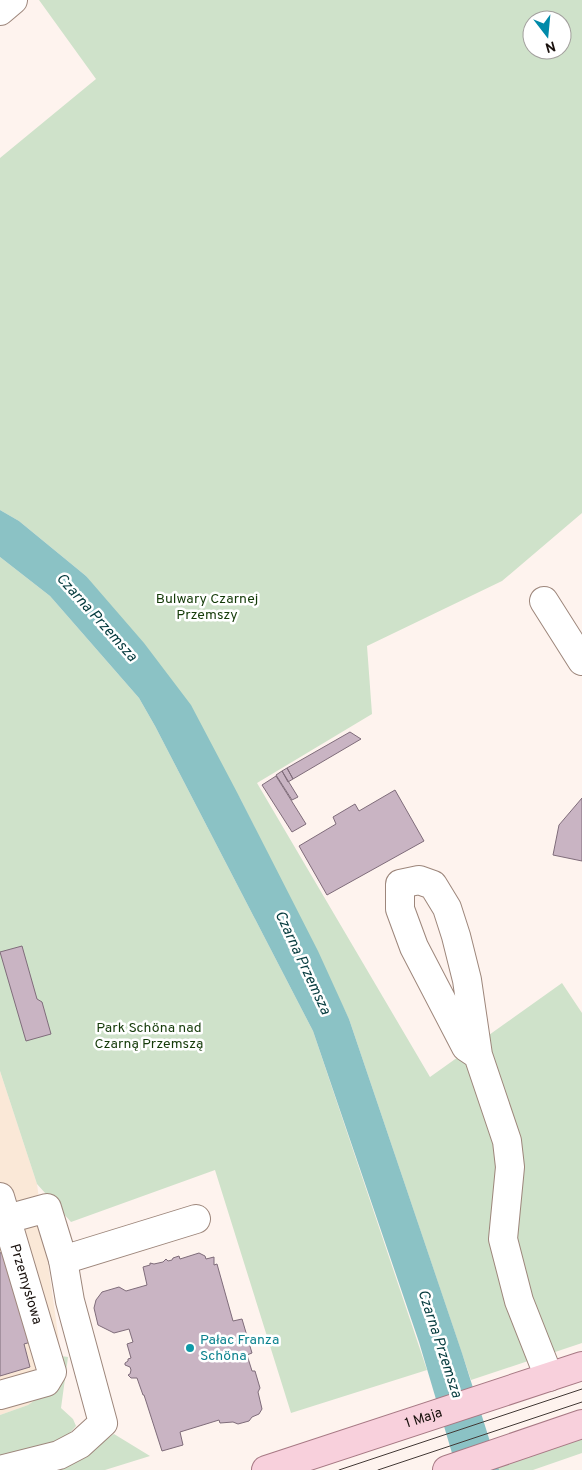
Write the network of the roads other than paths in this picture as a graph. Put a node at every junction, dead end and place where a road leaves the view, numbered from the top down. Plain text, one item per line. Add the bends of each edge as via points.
1 (13, 0) edge
2 (0, 11) edge
3 (544, 601) dead end
4 (582, 661) edge
5 (478, 1055) junction
6 (3, 1208) edge
7 (196, 1219) dead end
8 (63, 1260) junction
9 (582, 1366) edge
10 (549, 1377) junction
11 (0, 1396) edge
12 (582, 1424) edge
13 (0, 1470) edge
14 (266, 1470) edge
15 (447, 1470) edge

1 - 2 street
3 - 4 street
5 - 5 street via 467,980 447,908 433,885 419,880 400,884 400,909 414,947 466,1047
5 - 10 street via 507,1141 510,1167 503,1239 518,1301
6 - 8 street via 47,1208
6 - 11 street, Przemysłowa via 52,1372 46,1382
7 - 8 street
8 - 13 street via 70,1301 103,1423 80,1444 59,1455
9 - 10 main road, 1 Maja
10 - 14 main road, 1 Maja
12 - 15 main road

